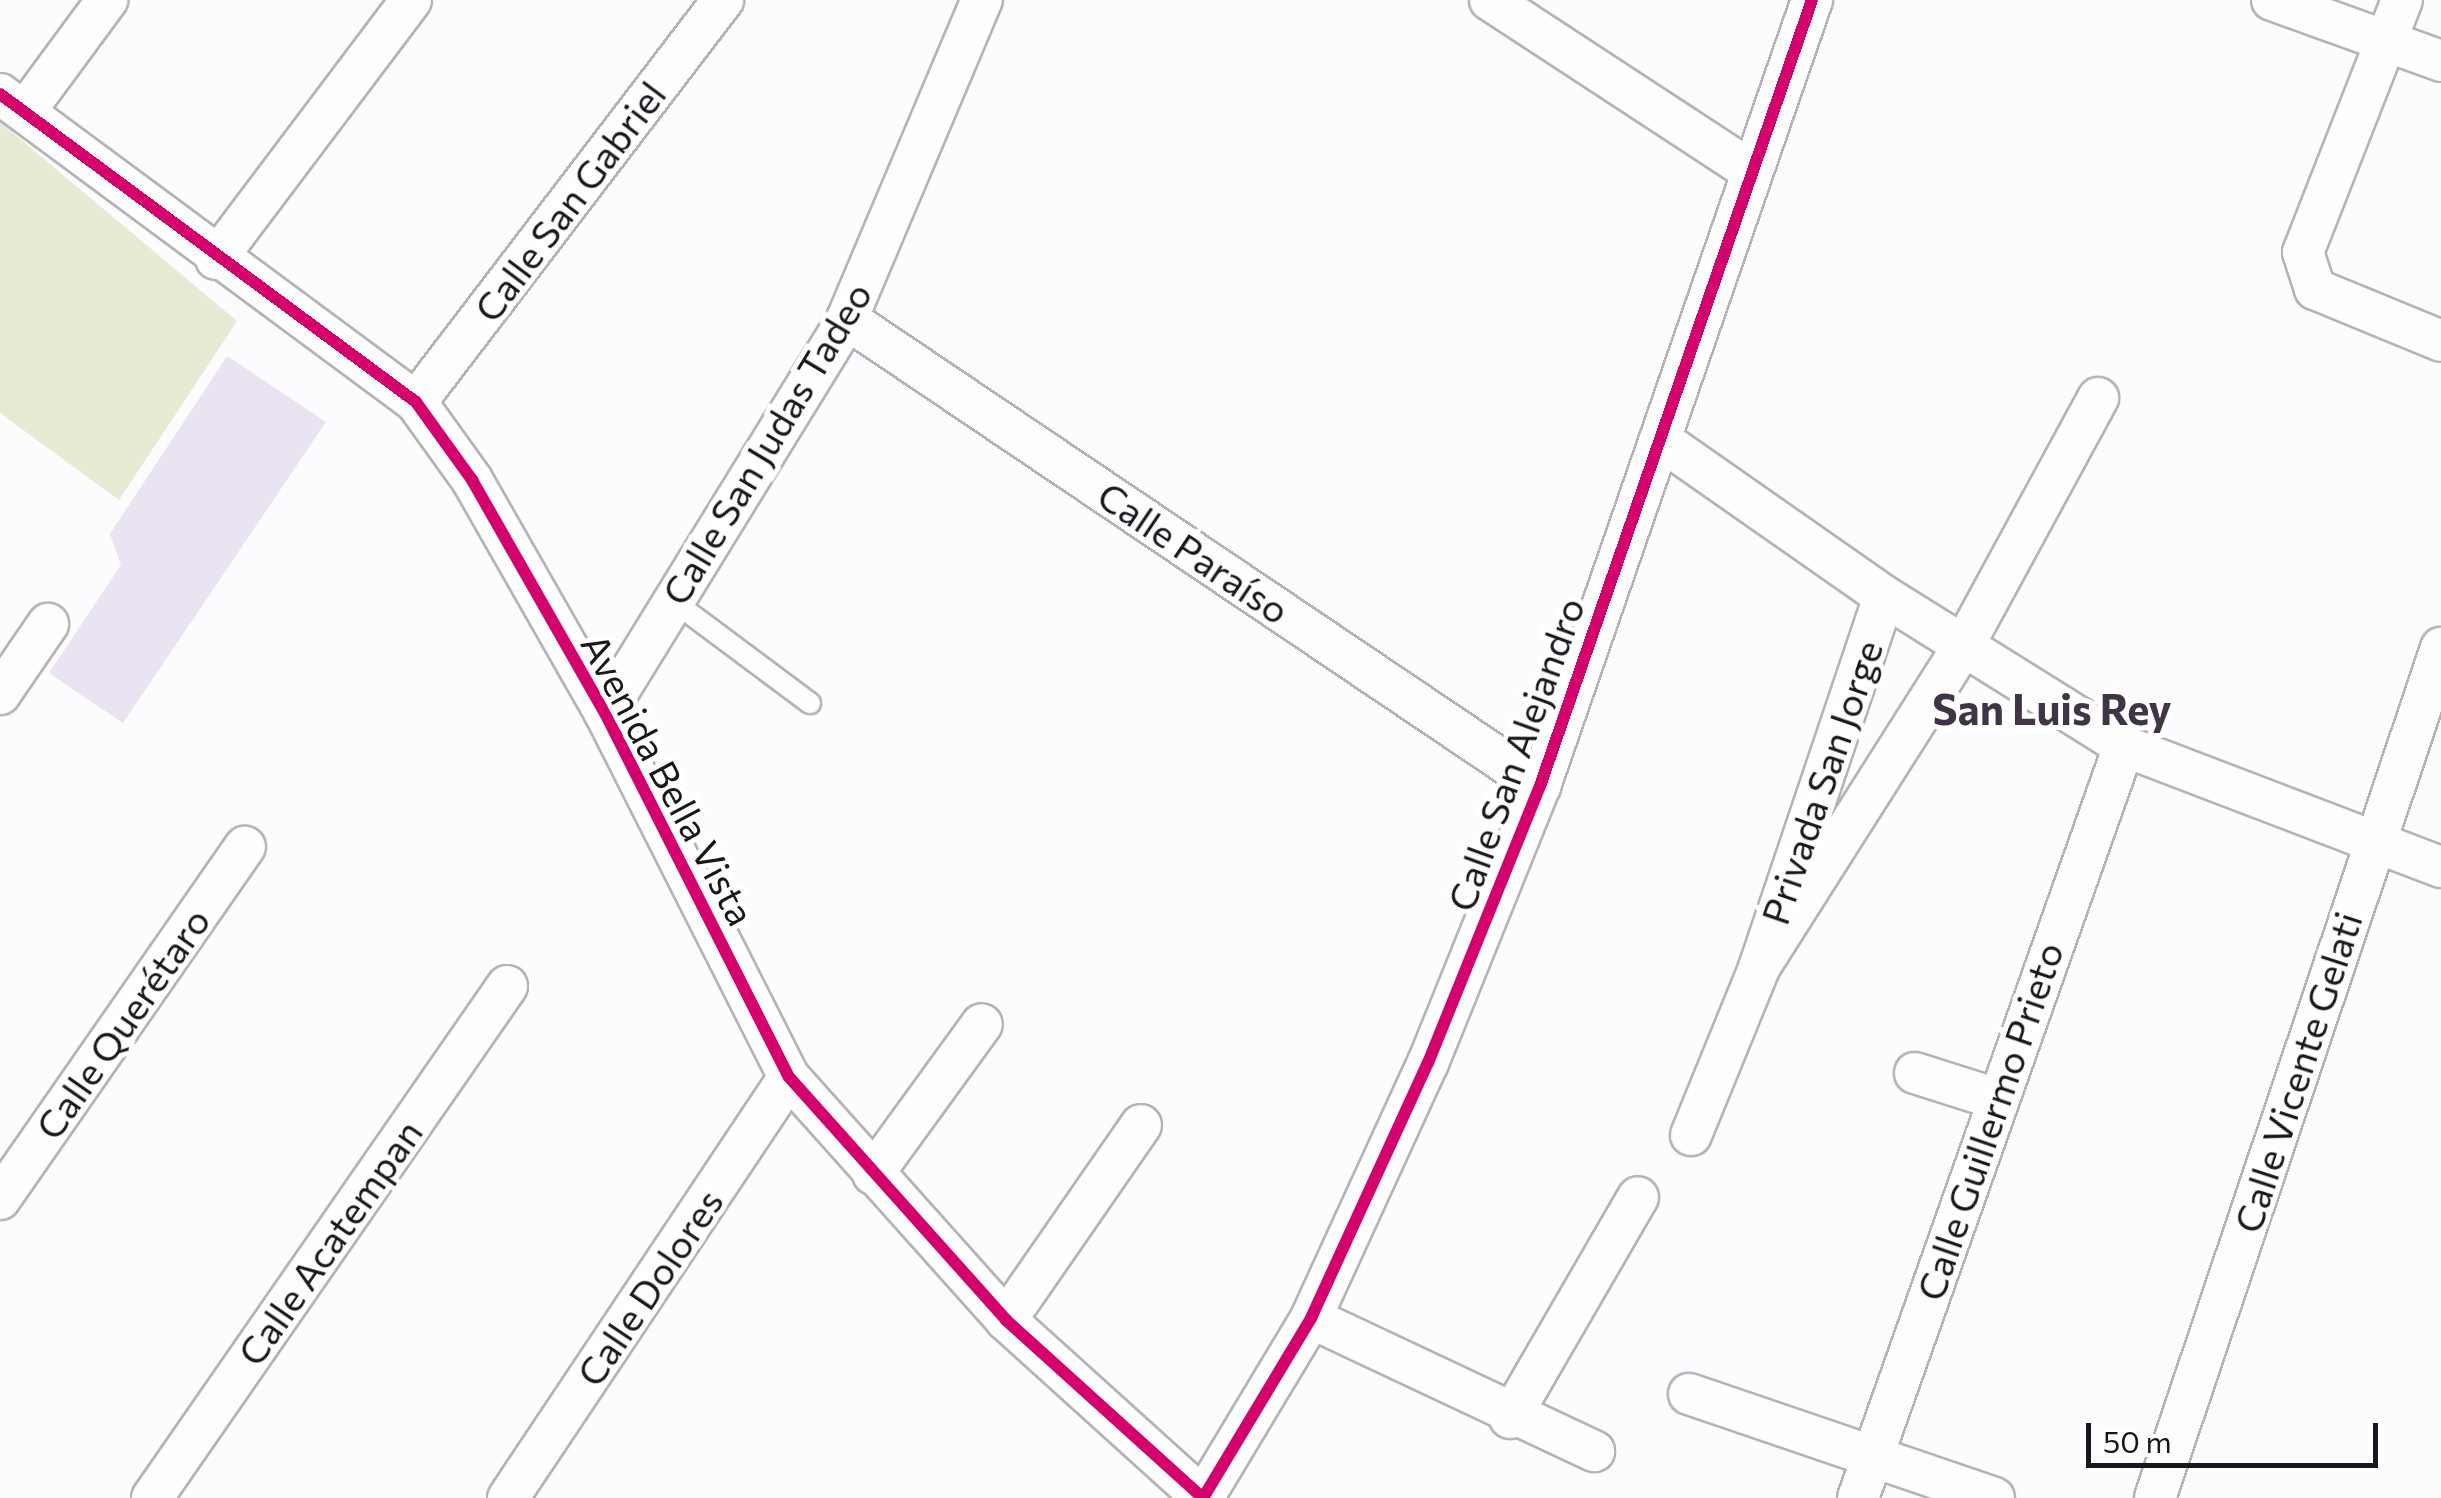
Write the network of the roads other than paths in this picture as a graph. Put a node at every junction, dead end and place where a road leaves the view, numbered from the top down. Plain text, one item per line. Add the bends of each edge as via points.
1 (107, 0) edge
2 (411, 0) edge
3 (723, 0) edge
4 (982, 0) edge
5 (1490, 0) edge
6 (1812, 0) edge
7 (2272, 0) edge
8 (2402, 0) edge
9 (2388, 43) junction
10 (2441, 60) edge
11 (13, 102) edge
12 (1750, 170) junction
13 (216, 259) junction
14 (848, 319) junction
15 (2441, 341) edge
16 (2098, 398) dead end
17 (416, 402) junction
18 (1661, 440) junction
19 (1884, 596) junction
20 (673, 601) junction
21 (48, 624) dead end
22 (1964, 645) junction
23 (2441, 648) edge
24 (0, 694) edge
25 (810, 703) dead end
26 (605, 713) junction
27 (2124, 746) junction
28 (1540, 786) junction
29 (2374, 843) junction
30 (244, 847) dead end
31 (2441, 868) edge
32 (1759, 968) junction
33 (507, 986) dead end
34 (982, 1024) dead end
35 (1915, 1073) dead end
36 (789, 1077) junction
37 (1994, 1098) junction
38 (1142, 1125) dead end
39 (1691, 1135) dead end
40 (873, 1174) junction
41 (1638, 1197) dead end
42 (0, 1199) edge
43 (1311, 1318) junction
44 (1006, 1320) junction
45 (1689, 1394) dead end
46 (1510, 1418) junction
47 (1594, 1451) dead end
48 (1872, 1458) junction
49 (152, 1498) edge
50 (508, 1498) edge
51 (1203, 1498) edge
52 (1858, 1498) edge
53 (1994, 1498) edge
54 (2155, 1498) edge

1 - 11 street
2 - 13 street
3 - 17 street, Calle San Gabriel
4 - 14 street, Calle San Judas Tadeo
5 - 12 street
6 - 12 street, Calle San Alejandro
7 - 9 street
8 - 9 street
9 - 10 street
9 - 15 street via 2304,252 2315,290
11 - 13 street, Avenida Bella Vista
12 - 18 street, Calle San Alejandro
13 - 17 street, Avenida Bella Vista
14 - 20 street, Calle San Judas Tadeo
14 - 28 street, Calle Paraíso
16 - 22 street, Privada San Jorge
17 - 26 street, Avenida Bella Vista via 472,480
18 - 19 street
18 - 28 street, Calle San Alejandro
19 - 22 street
19 - 32 street, Privada San Jorge
20 - 25 lane
20 - 26 street, Calle San Judas Tadeo
21 - 24 street
22 - 27 street
22 - 32 street, Privada San Jorge
23 - 29 street, Calle Vicente Gelati
26 - 36 street, Avenida Bella Vista
27 - 29 street
27 - 37 street, Calle Guillermo Prieto
28 - 43 street, Calle San Alejandro
29 - 31 street
29 - 54 street, Calle Vicente Gelati
30 - 42 street, Calle Querétaro
32 - 39 street, Privada San Jorge
33 - 49 street, Calle Acatempan
34 - 40 street
35 - 37 street
36 - 40 street, Avenida Bella Vista
36 - 50 street, Calle Dolores
37 - 48 street, Calle Guillermo Prieto
38 - 44 street
40 - 44 street, Avenida Bella Vista
41 - 46 street
43 - 46 street
43 - 51 street, Calle San Alejandro
44 - 51 street, Avenida Bella Vista
45 - 48 street
46 - 47 street
48 - 52 street, Calle Guillermo Prieto
48 - 53 street

